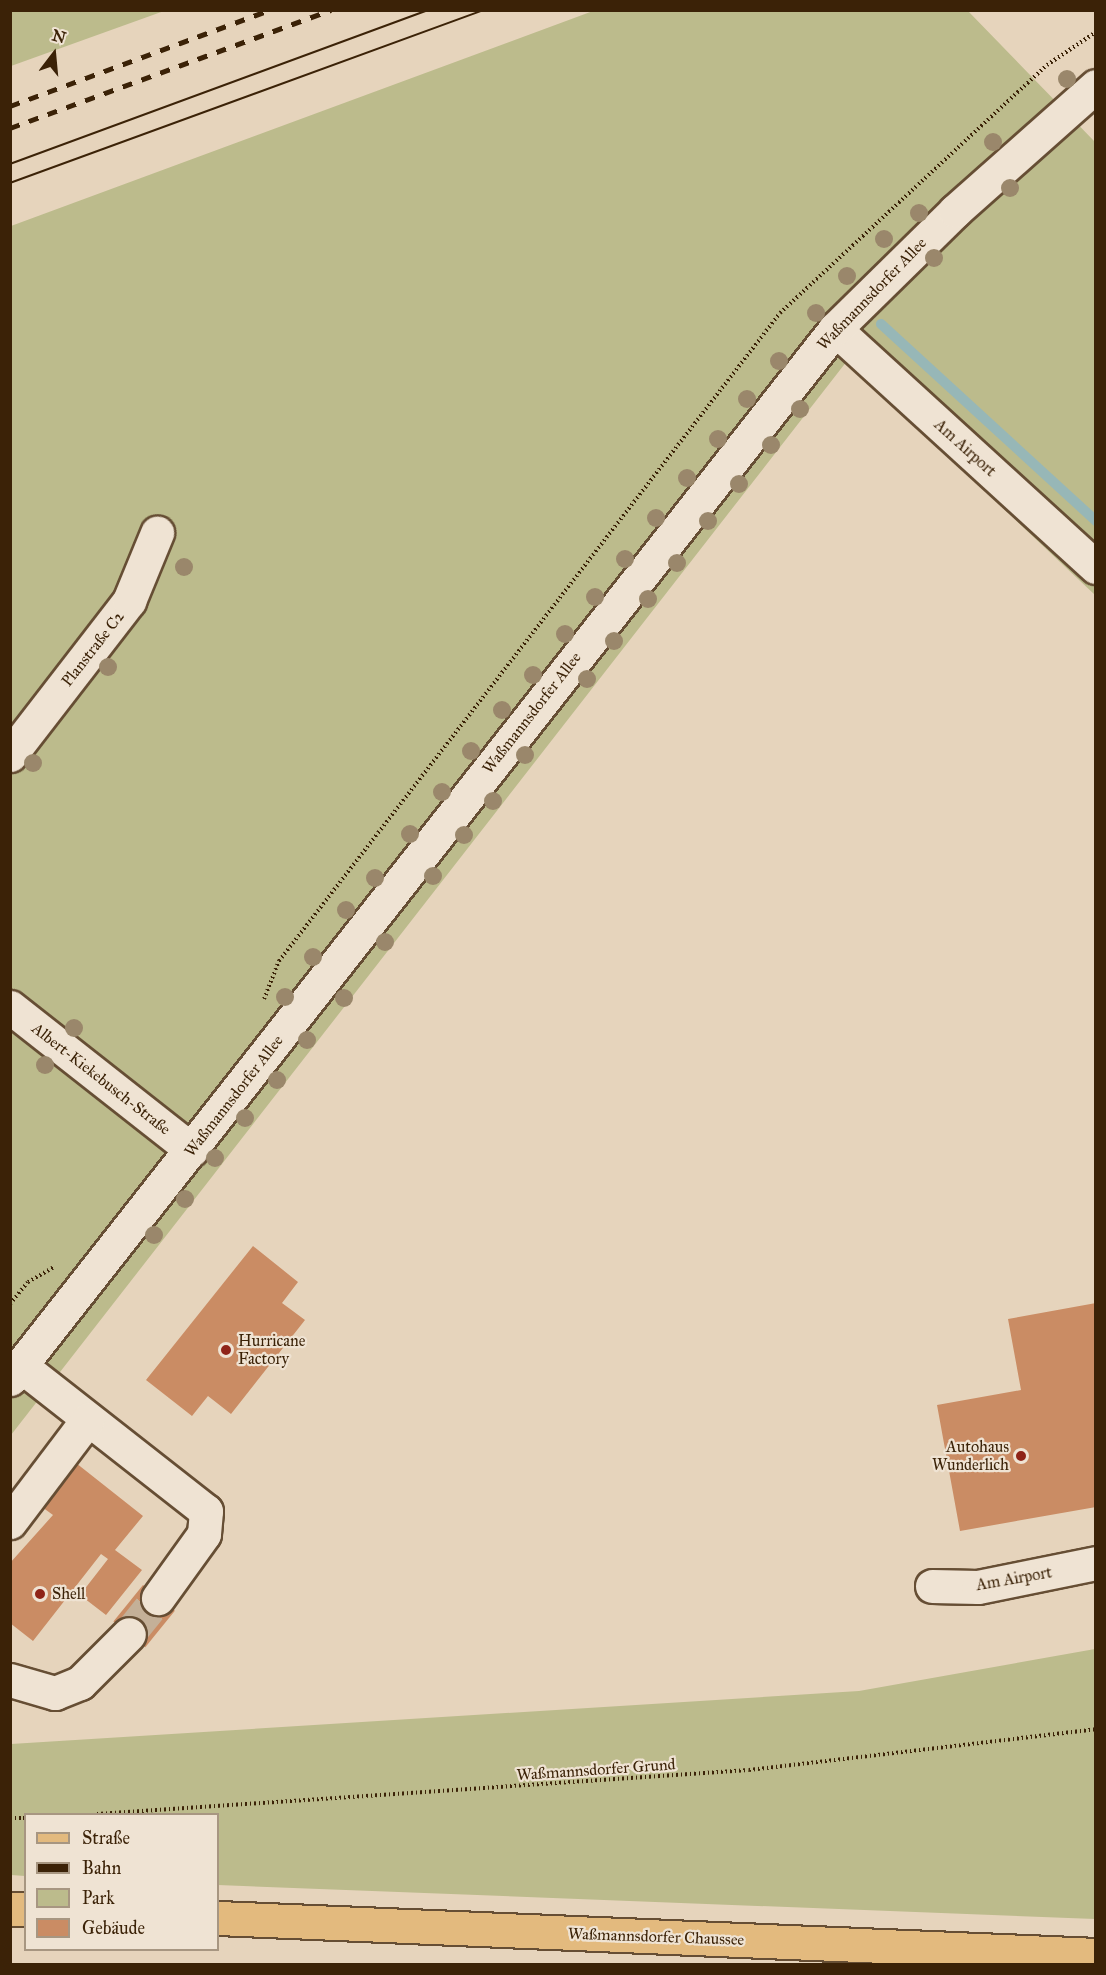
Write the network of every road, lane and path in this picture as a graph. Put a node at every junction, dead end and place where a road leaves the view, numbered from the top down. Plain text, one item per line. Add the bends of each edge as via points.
1 (1095, 32) edge
2 (1095, 86) edge
3 (835, 329) junction
4 (157, 533) dead end
5 (1095, 567) edge
6 (10, 755) edge
7 (263, 1003) dead end
8 (10, 1007) edge
9 (192, 1150) junction
10 (16, 1372) edge
11 (88, 1419) junction
12 (10, 1522) edge
13 (1095, 1563) edge
14 (932, 1586) dead end
15 (158, 1598) tunnel mouth
16 (129, 1634) tunnel mouth
17 (10, 1680) edge
18 (1095, 1729) edge
19 (126, 1813) edge
20 (219, 1918) edge
21 (1095, 1955) edge

1 - 7 path via 1047,65 780,313 279,961
2 - 3 street, Waßmannsdorfer Allee via 955,211
3 - 5 street, Am Airport
3 - 9 street, Waßmannsdorfer Allee
4 - 6 street, Planstraße C2 via 129,601
8 - 9 street, Albert-Kiekebusch-Straße
9 - 10 street, Waßmannsdorfer Allee
10 - 11 street
11 - 12 street
11 - 15 street via 207,1511 204,1534
13 - 14 street, Am Airport via 978,1587
16 - 17 street via 80,1683 56,1693
18 - 19 path, Waßmannsdorfer Grund via 749,1770
20 - 21 main road, Waßmannsdorfer Chaussee

